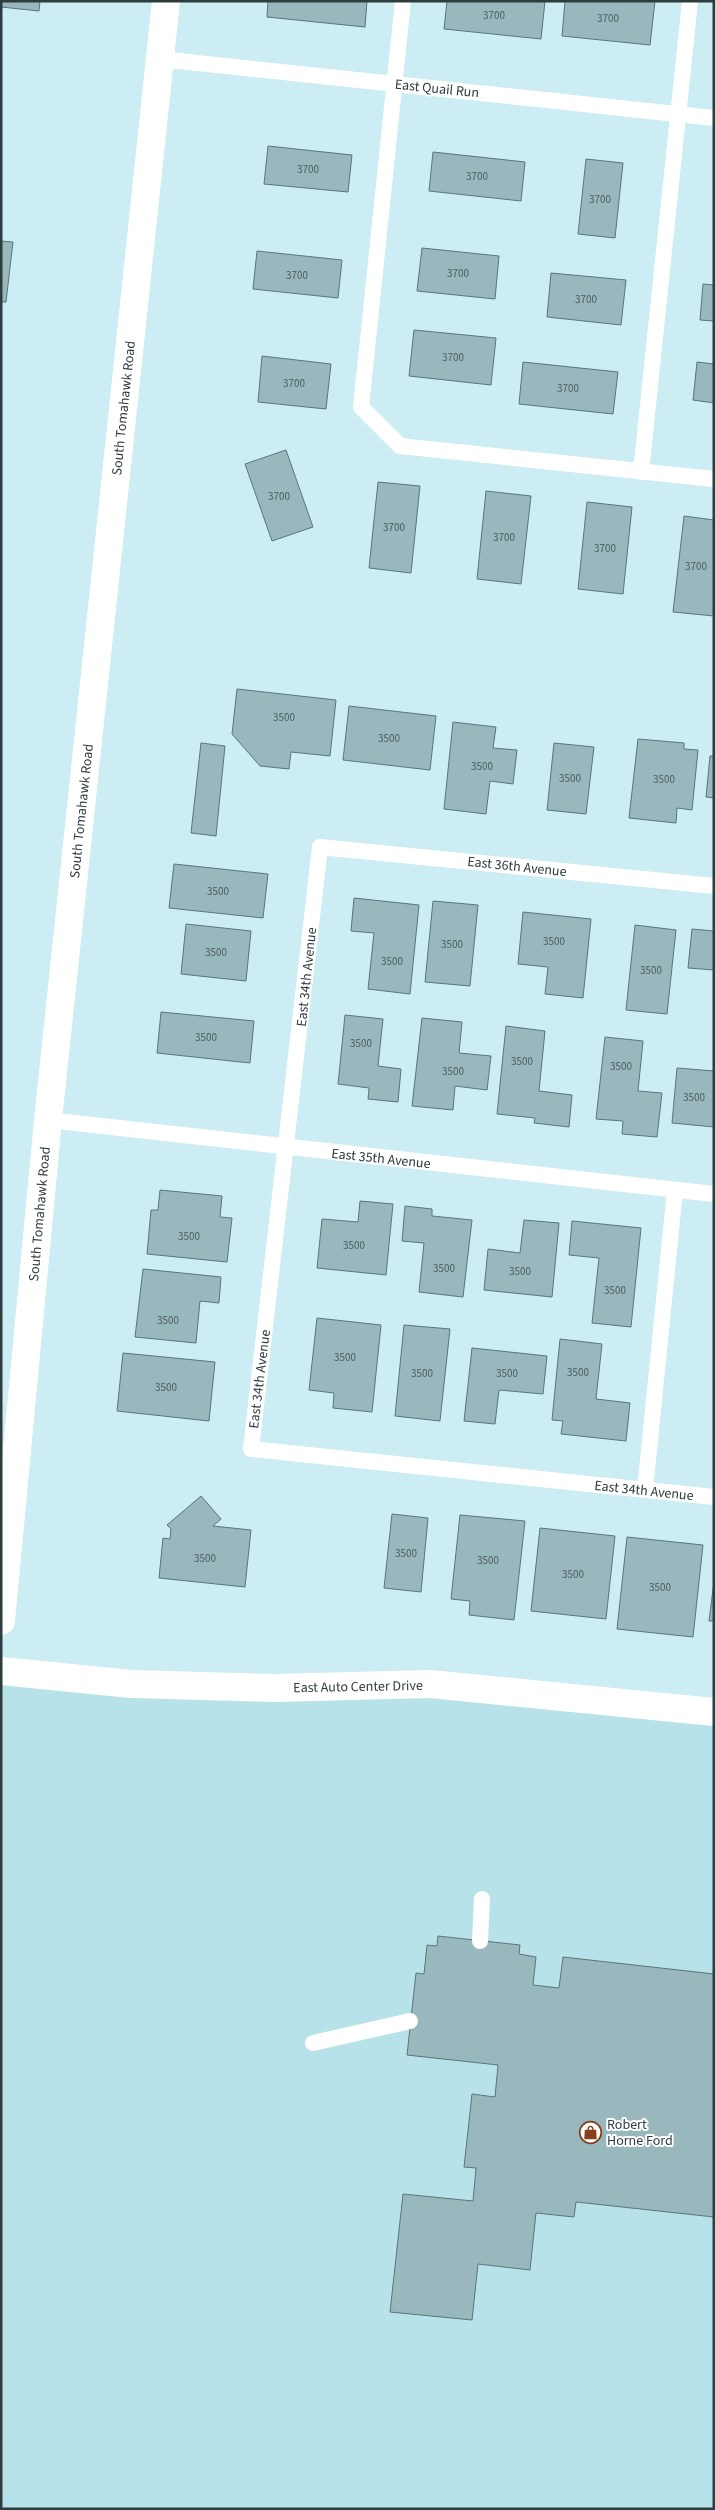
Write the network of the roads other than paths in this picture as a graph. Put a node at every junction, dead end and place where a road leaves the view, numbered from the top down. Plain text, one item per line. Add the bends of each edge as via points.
1 (166, 1) edge
2 (403, 1) edge
3 (690, 1) edge
4 (160, 59) junction
5 (394, 84) junction
6 (678, 114) junction
7 (714, 118) edge
8 (641, 472) junction
9 (714, 479) edge
10 (320, 847) joint
11 (714, 886) edge
12 (48, 1120) junction
13 (287, 1147) junction
14 (676, 1190) junction
15 (714, 1194) edge
16 (644, 1490) junction
17 (714, 1497) edge
18 (1, 1621) edge
19 (1, 1671) edge
20 (714, 1712) edge
21 (482, 1899) dead end
22 (480, 1941) dead end
23 (410, 2021) dead end
24 (313, 2043) dead end

1 - 4 main road, South Tomahawk Road
2 - 5 lane
3 - 6 lane
4 - 5 lane, East Quail Run
4 - 12 main road, South Tomahawk Road
5 - 6 lane, East Quail Run
5 - 8 lane via 361,406 400,446
6 - 7 lane, East Quail Run
6 - 8 lane
8 - 9 lane
10 - 11 lane, East 36th Avenue
10 - 13 lane, East 34th Avenue
12 - 13 lane, East 35th Avenue
12 - 18 main road, South Tomahawk Road
13 - 14 lane, East 35th Avenue
13 - 16 lane, East 34th Avenue via 251,1449
14 - 15 lane, East 35th Avenue
14 - 16 lane
16 - 17 lane, East 34th Avenue
19 - 20 main road, East Auto Center Drive via 131,1684 275,1688 430,1684
21 - 22 lane
23 - 24 lane

